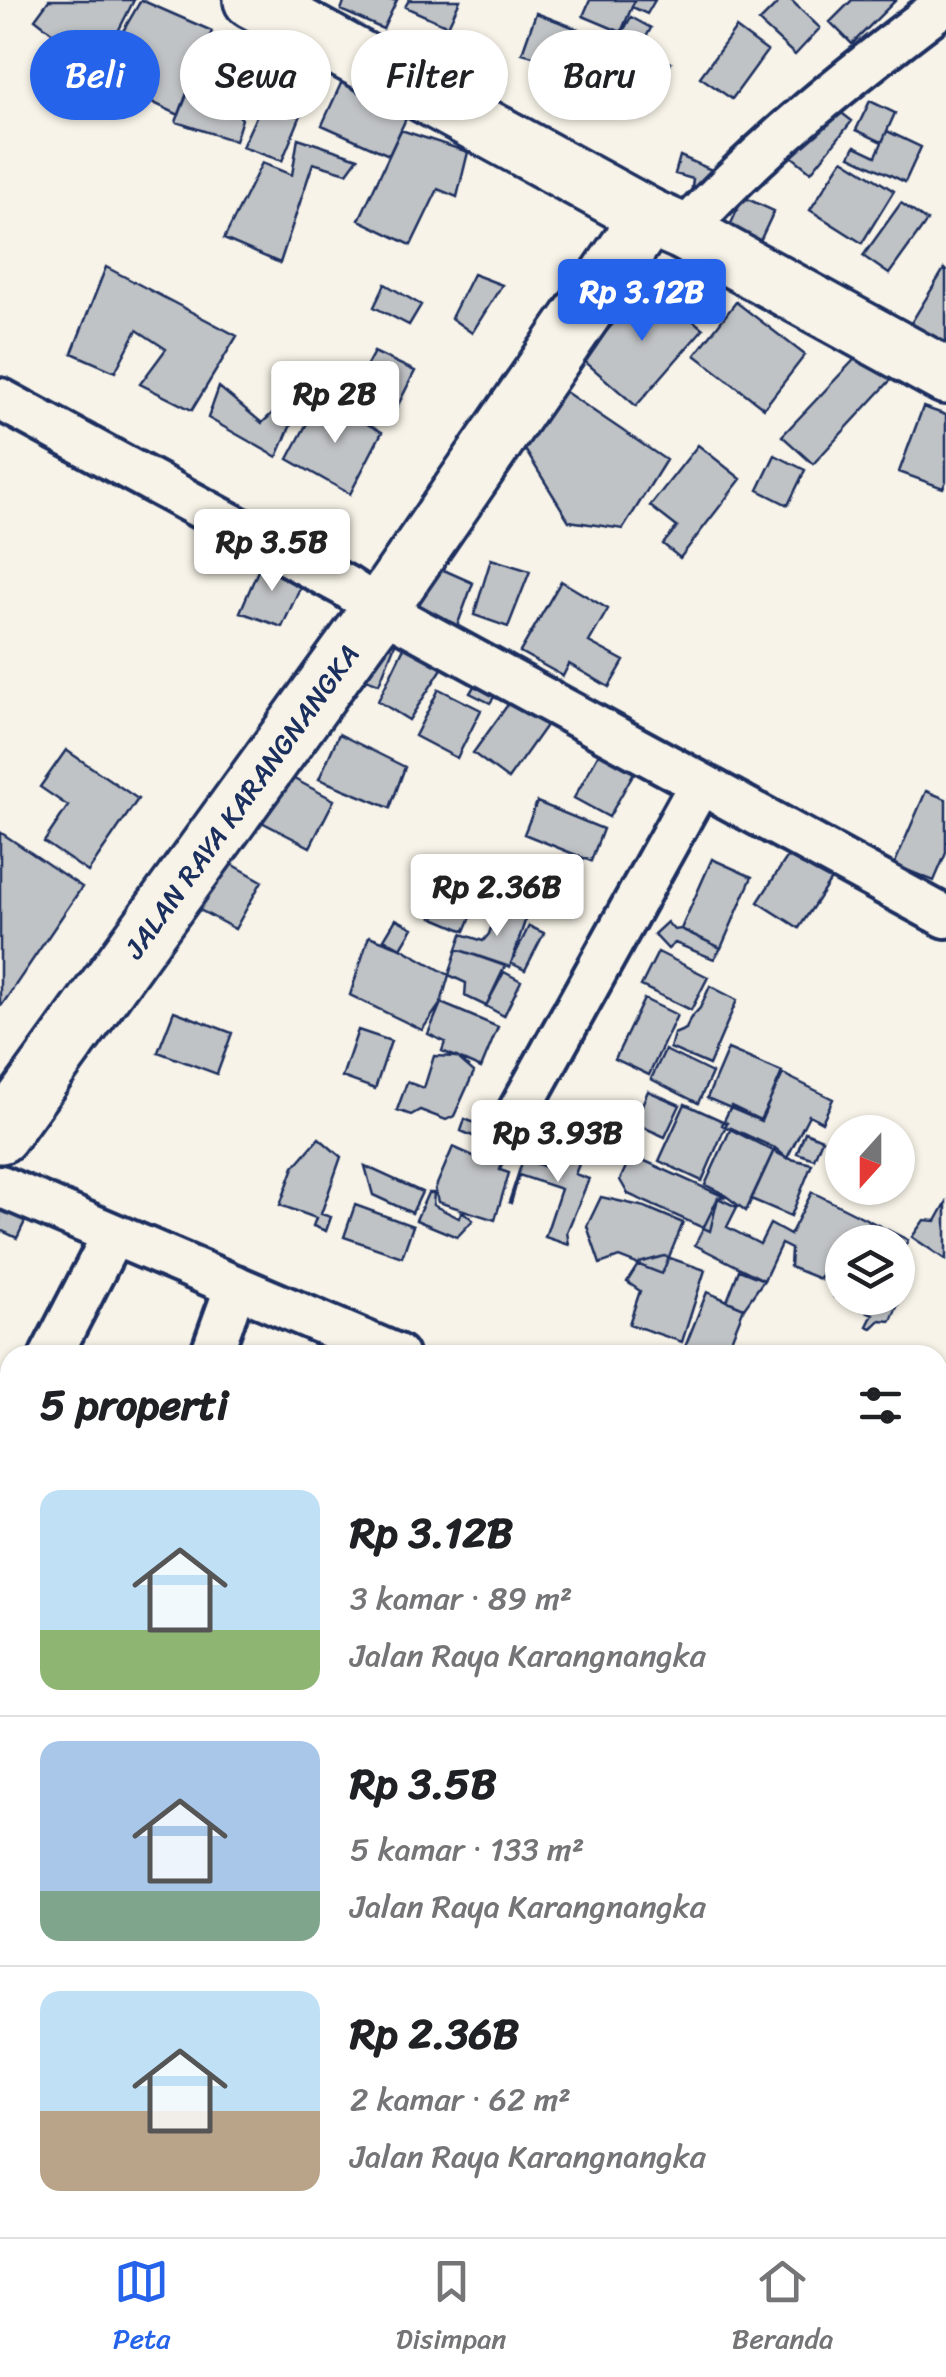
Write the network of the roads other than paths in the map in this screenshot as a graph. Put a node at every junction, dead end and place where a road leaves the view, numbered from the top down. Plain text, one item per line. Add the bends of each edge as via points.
1 (252, 0) edge
2 (946, 3) edge
3 (666, 225) junction
4 (946, 376) edge
5 (0, 399) edge
6 (380, 608) junction
7 (700, 784) junction
8 (946, 917) edge
9 (514, 1120) dead end
10 (0, 1135) edge
11 (0, 1186) edge
12 (113, 1235) junction
13 (236, 1286) junction
14 (56, 1345) edge
15 (215, 1345) edge
16 (374, 1345) edge

1 - 3 street
2 - 3 street via 850,75 715,197
3 - 4 street
3 - 6 street, JALAN RAYA KARANGNANGKA
5 - 6 street
6 - 7 street
6 - 10 street, JALAN RAYA KARANGNANGKA
7 - 8 street
7 - 9 street
11 - 12 street
12 - 13 street
12 - 14 street
13 - 15 street
13 - 16 street

